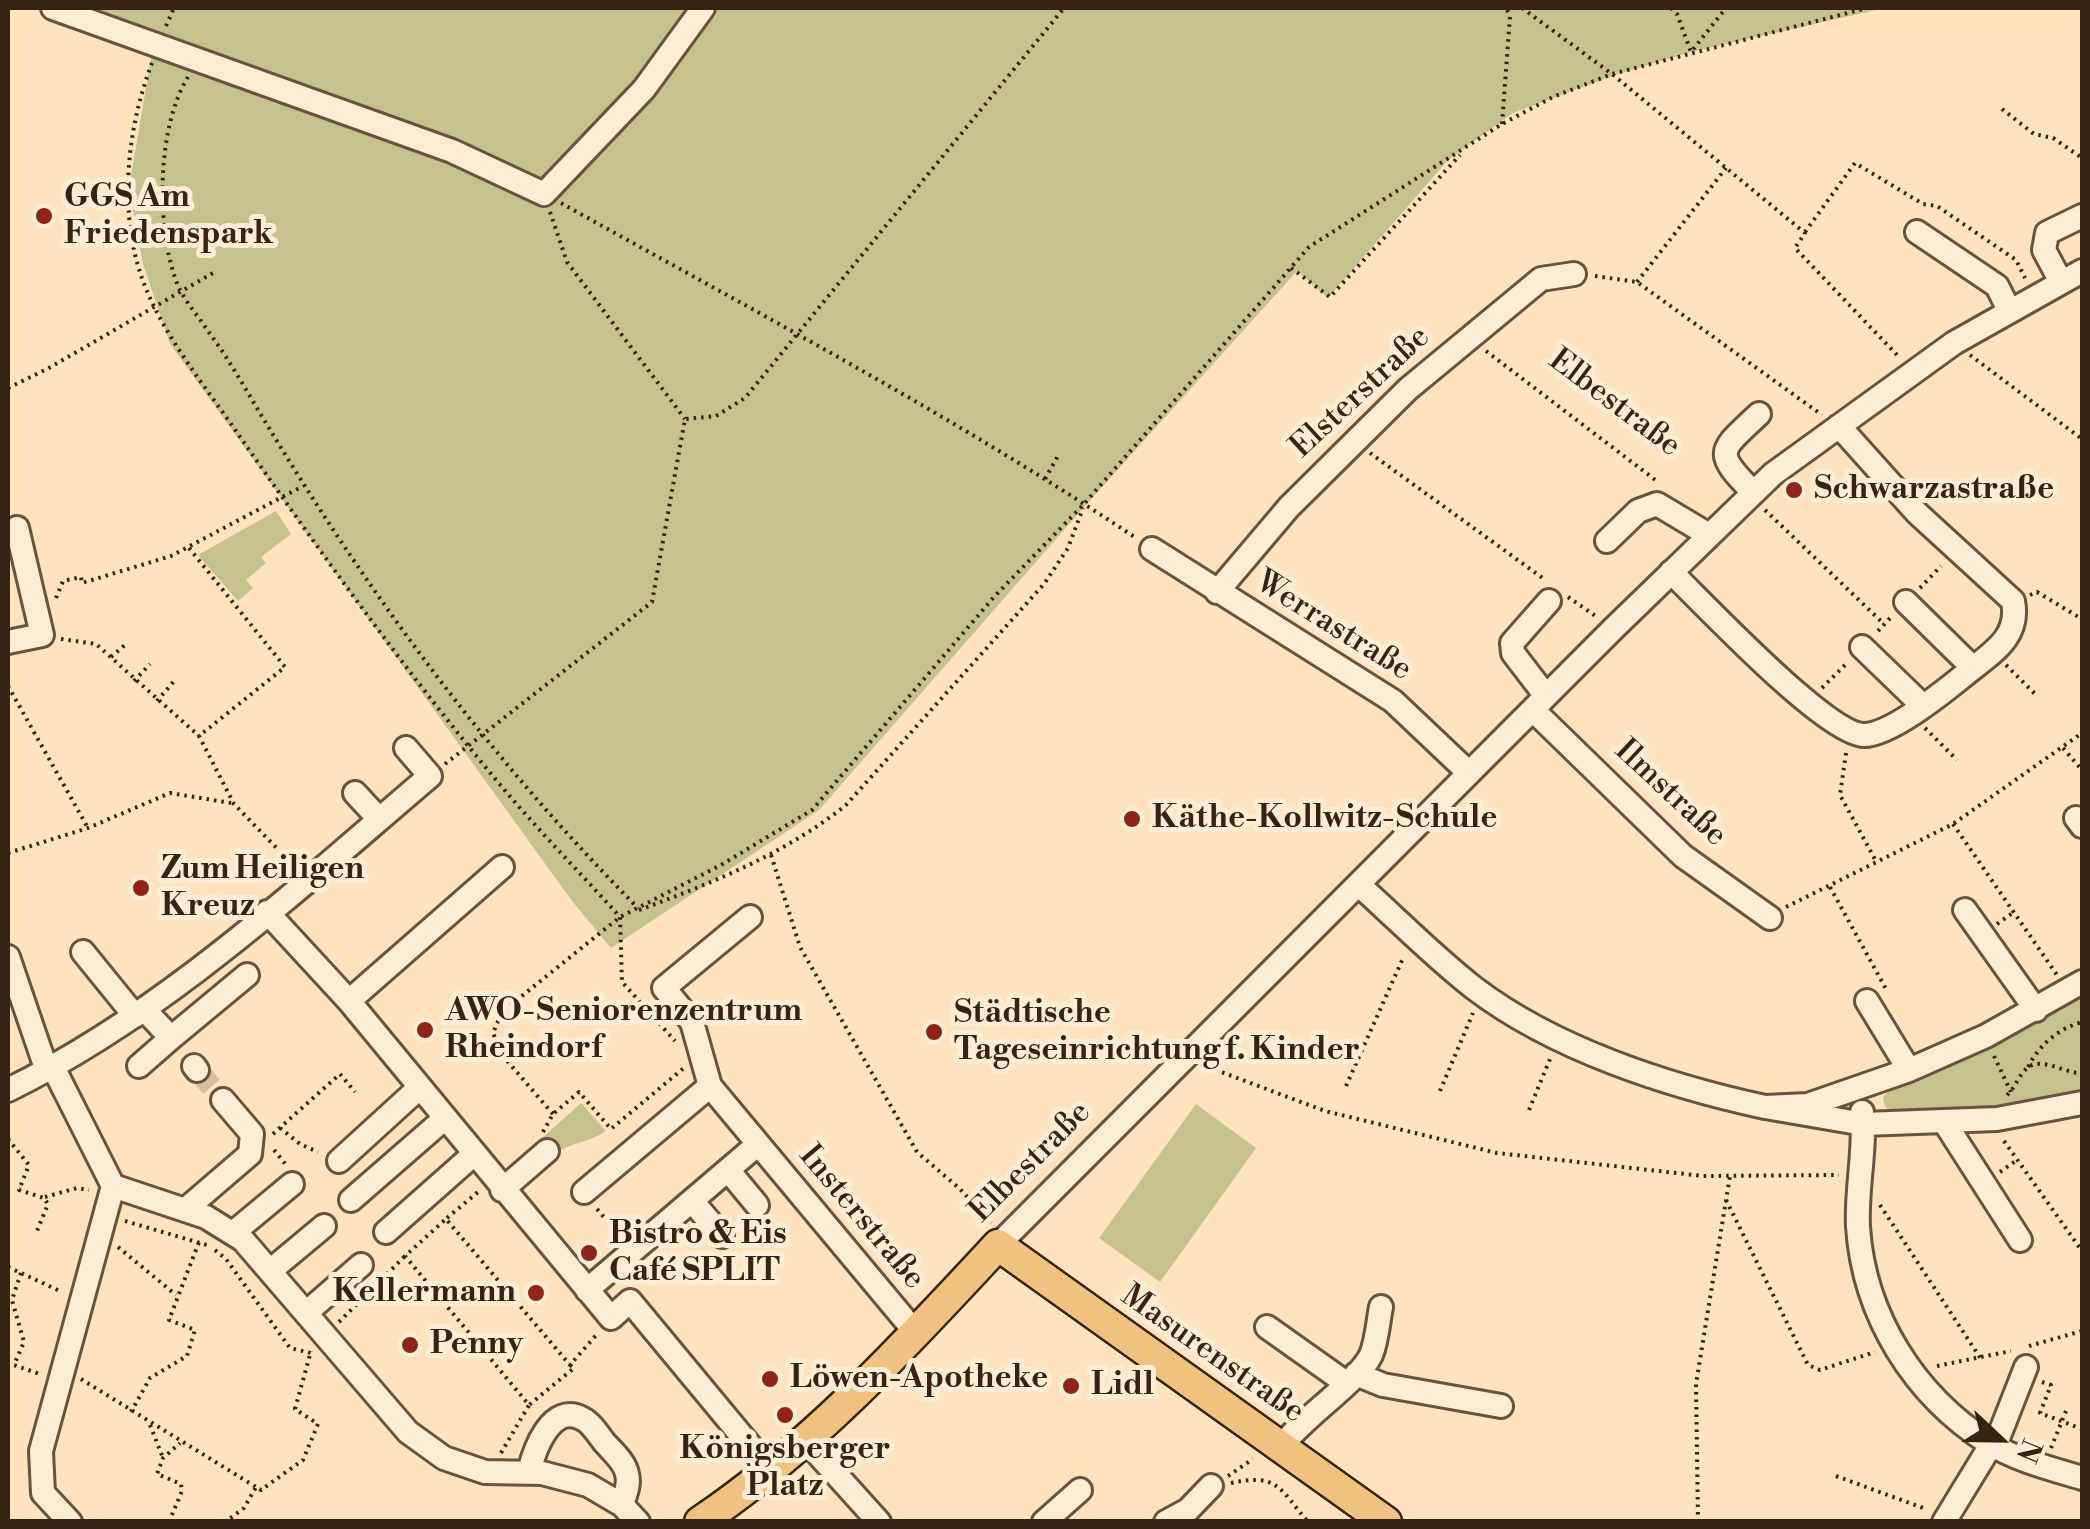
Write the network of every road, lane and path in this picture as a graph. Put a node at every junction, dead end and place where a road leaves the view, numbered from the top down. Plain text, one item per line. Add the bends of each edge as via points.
1 (54, 8) edge
2 (703, 8) edge
3 (1064, 8) edge
4 (1506, 8) edge
5 (1522, 8) edge
6 (1671, 8) edge
7 (1726, 8) edge
8 (1867, 8) edge
9 (158, 44) junction
10 (1692, 52) junction
11 (205, 61) junction
12 (1612, 74) junction
13 (2002, 109) dead end
14 (1502, 124) junction
15 (1463, 152) junction
16 (2082, 158) edge
17 (1726, 168) junction
18 (544, 194) junction
19 (2082, 216) edge
20 (1917, 232) dead end
21 (1291, 267) junction
22 (213, 274) dead end
23 (1574, 274) joint
24 (2072, 276) edge
25 (1637, 282) junction
26 (181, 291) junction
27 (154, 306) junction
28 (2009, 310) junction
29 (798, 335) junction
30 (1468, 337) junction
31 (1954, 342) junction
32 (1912, 370) junction
33 (8, 388) edge
34 (1758, 414) dead end
35 (685, 419) junction
36 (1838, 426) junction
37 (2082, 439) edge
38 (1355, 442) junction
39 (1060, 454) dead end
40 (1045, 480) junction
41 (303, 486) junction
42 (1670, 492) dead end
43 (1751, 494) junction
44 (283, 497) junction
45 (1084, 504) junction
46 (17, 528) dead end
47 (1709, 535) junction
48 (1607, 541) dead end
49 (188, 547) junction
50 (1958, 548) junction
51 (1152, 549) joint
52 (1671, 572) junction
53 (1217, 592) junction
54 (56, 599) dead end
55 (2013, 601) junction
56 (1549, 602) dead end
57 (1906, 602) junction
58 (2082, 620) edge
59 (1884, 624) junction
60 (1612, 629) junction
61 (42, 636) junction
62 (8, 642) edge
63 (126, 644) dead end
64 (1862, 647) junction
65 (1992, 652) junction
66 (110, 659) junction
67 (150, 664) dead end
68 (1973, 668) junction
69 (175, 680) dead end
70 (134, 681) junction
71 (8, 686) edge
72 (2035, 694) dead end
73 (157, 701) junction
74 (1808, 702) junction
75 (1540, 703) junction
76 (1917, 710) junction
77 (1849, 732) junction
78 (2082, 733) edge
79 (199, 736) junction
80 (481, 736) junction
81 (470, 746) junction
82 (406, 748) dead end
83 (2064, 748) junction
84 (1957, 760) dead end
85 (2082, 770) edge
86 (1469, 774) junction
87 (430, 776) junction
88 (355, 793) dead end
89 (234, 804) junction
90 (379, 819) junction
91 (1953, 824) junction
92 (88, 828) junction
93 (8, 853) edge
94 (770, 853) junction
95 (1877, 863) junction
96 (502, 868) dead end
97 (307, 880) junction
98 (1359, 885) junction
99 (1829, 885) junction
100 (638, 908) junction
101 (1965, 910) dead end
102 (267, 912) junction
103 (750, 916) dead end
104 (620, 917) junction
105 (1770, 918) joint
106 (1414, 934) junction
107 (83, 952) dead end
108 (8, 957) edge
109 (247, 975) dead end
110 (2075, 987) edge
111 (1482, 992) junction
112 (1891, 998) dead end
113 (349, 1001) junction
114 (1866, 1001) dead end
115 (2036, 1010) junction
116 (139, 1012) junction
117 (2082, 1022) edge
118 (1986, 1036) junction
119 (170, 1038) junction
120 (1559, 1038) junction
121 (699, 1052) junction
122 (1190, 1052) junction
123 (139, 1066) dead end
124 (2028, 1067) junction
125 (50, 1069) junction
126 (1909, 1070) junction
127 (2082, 1072) edge
128 (710, 1086) junction
129 (1346, 1086) dead end
130 (419, 1088) junction
131 (1860, 1088) junction
132 (8, 1090) edge
133 (355, 1092) dead end
134 (1440, 1092) dead end
135 (2011, 1092) junction
136 (223, 1100) tunnel mouth
137 (2082, 1104) edge
138 (1765, 1108) junction
139 (1528, 1110) dead end
140 (1995, 1113) junction
141 (444, 1119) junction
142 (1945, 1122) junction
143 (1864, 1124) junction
144 (280, 1128) junction
145 (8, 1138) edge
146 (758, 1145) junction
147 (547, 1151) dead end
148 (250, 1154) junction
149 (473, 1155) junction
150 (339, 1160) joint
151 (728, 1170) junction
152 (1730, 1176) junction
153 (292, 1184) dead end
154 (498, 1184) junction
155 (113, 1186) junction
156 (1858, 1186) junction
157 (584, 1192) dead end
158 (44, 1198) junction
159 (351, 1200) dead end
160 (1726, 1200) junction
161 (692, 1201) junction
162 (758, 1205) dead end
163 (196, 1213) junction
164 (112, 1217) dead end
165 (446, 1219) junction
166 (324, 1226) dead end
167 (37, 1230) dead end
168 (386, 1232) dead end
169 (233, 1233) junction
170 (722, 1236) dead end
171 (106, 1238) dead end
172 (2020, 1240) dead end
173 (199, 1241) junction
174 (1001, 1242) junction
175 (2082, 1251) edge
176 (405, 1256) junction
177 (362, 1265) dead end
178 (8, 1267) edge
179 (270, 1272) junction
180 (587, 1290) junction
181 (176, 1295) junction
182 (80, 1299) junction
183 (1381, 1307) dead end
184 (611, 1318) junction
185 (1267, 1327) dead end
186 (2082, 1331) edge
187 (315, 1332) junction
188 (916, 1334) junction
189 (1892, 1346) junction
190 (1981, 1359) junction
191 (570, 1364) junction
192 (2026, 1367) dead end
193 (1911, 1370) junction
194 (1351, 1378) junction
195 (2050, 1385) dead end
196 (529, 1406) junction
197 (1501, 1406) dead end
198 (2066, 1411) dead end
199 (2062, 1422) junction
200 (150, 1424) junction
201 (2082, 1429) edge
202 (806, 1442) junction
203 (180, 1443) junction
204 (1993, 1445) junction
205 (1271, 1447) junction
206 (162, 1458) junction
207 (2043, 1466) junction
208 (770, 1470) junction
209 (499, 1472) junction
210 (530, 1472) junction
211 (1836, 1476) dead end
212 (2082, 1478) edge
213 (1212, 1486) junction
214 (256, 1487) junction
215 (1080, 1490) dead end
216 (622, 1504) junction
217 (1946, 1519) edge
218 (232, 1520) edge
219 (70, 1522) edge
220 (169, 1522) edge
221 (221, 1522) edge
222 (638, 1522) edge
223 (700, 1522) edge
224 (879, 1522) edge
225 (1044, 1522) edge
226 (1166, 1522) edge
227 (1308, 1522) edge
228 (1386, 1522) edge
229 (1698, 1522) edge

1 - 9 street
2 - 18 street via 644,89
3 - 29 path
4 - 14 path
5 - 12 path
6 - 10 path
7 - 10 path
8 - 10 path
9 - 11 street
9 - 27 path via 131,139 129,204 134,251
10 - 12 path
11 - 18 street via 452,151
11 - 26 path via 186,79 172,110 162,192
12 - 14 path
12 - 17 path
13 - 16 path
14 - 15 path
15 - 21 path via 1309,247
15 - 21 path via 1330,297
17 - 25 path
17 - 32 path via 1805,233 1795,248
18 - 29 path
18 - 35 path via 567,262
19 - 24 street via 2046,233 2044,250
20 - 28 street via 1997,286
21 - 45 path
22 - 26 path
23 - 25 path
23 - 30 street, Elsterstraße via 1541,279
24 - 28 street, Elbestraße
25 - 36 path
26 - 27 path
26 - 41 path
27 - 33 path
27 - 44 path
28 - 31 street, Elbestraße
29 - 35 path via 745,398 716,416
29 - 40 path
30 - 38 street, Elsterstraße
30 - 42 path, Elbestraße
31 - 32 street, Elbestraße
31 - 37 path
32 - 36 street, Elbestraße
34 - 43 street via 1727,444 1724,456
35 - 80 path via 652,602
36 - 43 street, Elbestraße
36 - 50 street
38 - 53 street, Elsterstraße
38 - 60 path
39 - 40 path
40 - 45 path
41 - 44 path
41 - 80 path
43 - 47 street, Elbestraße
43 - 59 path
44 - 49 path
44 - 81 path
45 - 51 path
45 - 94 path via 1068,548 1044,584 890,759 816,828
45 - 100 path via 994,597 812,810
46 - 61 street
47 - 48 street via 1657,504
47 - 52 street, Elbestraße
49 - 54 path via 82,583 80,577 63,581
49 - 79 path via 285,667
50 - 55 street
50 - 57 path
51 - 53 street, Werrastraße
52 - 60 street, Elbestraße
52 - 74 street
53 - 86 street, Werrastraße via 1394,701
55 - 58 path via 2037,592
55 - 65 street via 2016,620
56 - 75 street, Ilmstraße via 1512,643
57 - 59 path
57 - 68 street
59 - 64 path
60 - 75 street, Elbestraße
61 - 62 street
61 - 66 path via 96,644
63 - 66 path
64 - 74 path
64 - 76 street
65 - 68 street
65 - 72 path
66 - 70 path
67 - 70 path
68 - 76 street
69 - 73 path
70 - 73 path
71 - 92 path
73 - 79 path
74 - 77 street
75 - 86 street, Elbestraße
75 - 105 street, Ilmstraße via 1683,856
76 - 77 street via 1866,736
76 - 84 path
77 - 95 path via 1840,796
78 - 83 path
79 - 89 path
80 - 81 path
80 - 100 path
81 - 87 path
81 - 104 path
82 - 87 street
83 - 85 path
83 - 91 path
86 - 98 street, Elbestraße
87 - 90 street
88 - 90 street
89 - 92 path via 170,792
89 - 97 path
90 - 97 street
91 - 95 path
91 - 110 path
92 - 93 path
94 - 104 path
94 - 174 path via 800,947 917,1152 960,1189
95 - 99 path
96 - 113 street
97 - 102 street
98 - 106 street
98 - 122 street, Elbestraße
99 - 105 path
99 - 112 path
100 - 104 path
101 - 115 street
102 - 113 street
102 - 116 street
103 - 121 street, Insterstraße via 664,988 692,1022
104 - 121 path via 502,1012 493,1033 502,1055 554,1114 579,1092 611,1129
106 - 111 street
106 - 129 path
107 - 116 street
108 - 125 street
109 - 119 street
110 - 115 street
111 - 120 street
111 - 134 path
113 - 130 street
114 - 126 street
115 - 118 street
116 - 119 street
116 - 125 street
117 - 124 path via 2062,1028
118 - 126 street
118 - 135 path
119 - 123 street
120 - 138 street via 1705,1094
120 - 139 path
121 - 128 street, Insterstraße
122 - 152 path via 1210,1068 1325,1111 1497,1153
122 - 174 street, Elbestraße
124 - 127 path via 2042,1063
124 - 135 path
125 - 132 street
125 - 155 street
126 - 131 street
128 - 146 street, Insterstraße
128 - 157 street
130 - 141 street
130 - 150 street
131 - 138 street via 1808,1106
131 - 143 street
133 - 144 path via 340,1074
135 - 140 path
136 - 148 street via 252,1134
137 - 140 street
138 - 143 street
140 - 142 street
140 - 175 path via 2003,1139
141 - 149 street
141 - 159 street
142 - 143 street
142 - 172 street
143 - 156 street
144 - 148 path
144 - 150 path
145 - 158 path via 29,1166 19,1190
146 - 151 street, Insterstraße
146 - 188 street, Insterstraße
147 - 154 street
148 - 163 street
149 - 154 street
149 - 168 street
151 - 161 street, Insterstraße
151 - 162 street
152 - 156 path
152 - 160 path
153 - 169 street
154 - 165 path
154 - 180 street
155 - 158 path
155 - 163 street
155 - 182 street
156 - 189 street via 1865,1275
156 - 190 path via 1879,1202
158 - 167 path via 48,1204
160 - 189 path via 1808,1365 1820,1370
160 - 229 path via 1696,1384
161 - 170 street
161 - 180 street, Insterstraße
163 - 169 street
163 - 173 path
164 - 173 path
165 - 176 path
165 - 191 path
166 - 179 street
169 - 179 street
171 - 181 path
173 - 181 path
173 - 187 path via 226,1259 290,1348
174 - 188 main road, Elbestraße
174 - 205 main road, Masurenstraße
176 - 187 path
176 - 196 path
177 - 187 street
178 - 182 path
179 - 187 street
180 - 184 street
181 - 200 path via 169,1320 195,1330 186,1356 150,1378 132,1412
182 - 219 street via 41,1451 42,1494
183 - 194 street via 1372,1352
184 - 191 path
184 - 208 street via 630,1302
185 - 194 street
186 - 190 path
187 - 209 street via 408,1432 444,1458
187 - 214 path via 295,1409 318,1424 303,1460 261,1490
188 - 202 main road, Elbestraße
189 - 193 street
190 - 193 path
191 - 196 path via 574,1368
192 - 204 street
193 - 204 street via 1948,1412
194 - 197 street
194 - 205 street
195 - 199 path via 2040,1414
196 - 209 path via 502,1448
198 - 199 path
199 - 201 path
199 - 207 path
200 - 203 path
200 - 206 path
202 - 208 main road, Elbestraße
202 - 224 street
203 - 206 path
203 - 214 path
204 - 207 street
204 - 217 street
205 - 213 path
205 - 228 main road, Masurenstraße
206 - 220 path via 157,1474 182,1490
207 - 212 street
208 - 223 main road, Elbestraße
209 - 210 street
210 - 216 street via 588,1485
210 - 216 street via 552,1424 577,1416 625,1466
211 - 217 path
213 - 226 street
213 - 227 path via 1260,1477 1276,1484
214 - 218 path
215 - 225 street
216 - 222 street
218 - 221 path

